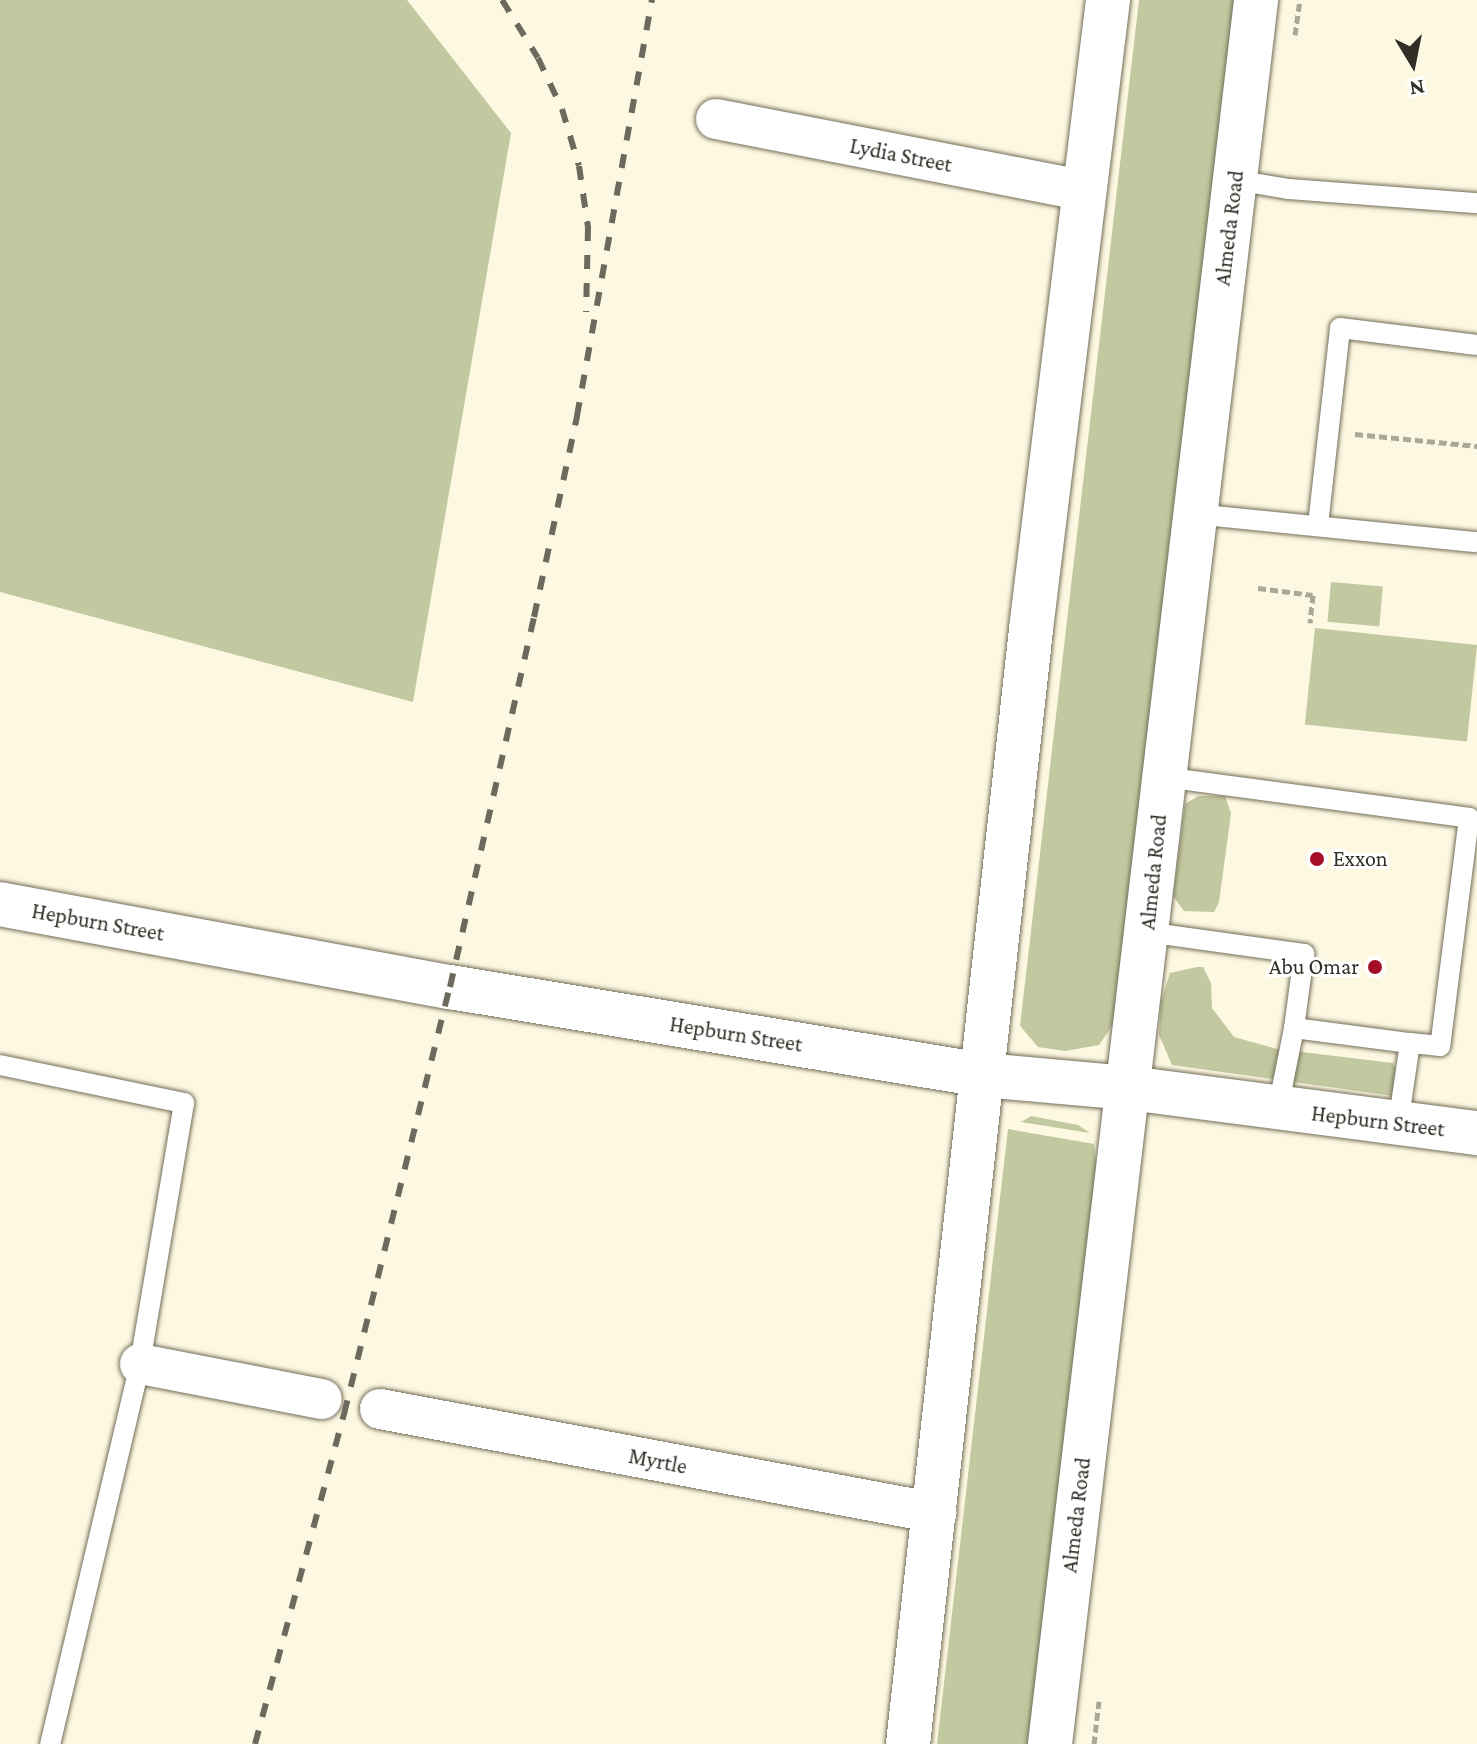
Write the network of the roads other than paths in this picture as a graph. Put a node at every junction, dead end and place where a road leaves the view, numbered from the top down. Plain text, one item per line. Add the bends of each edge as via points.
1 (1108, 0) edge
2 (1256, 0) edge
3 (716, 119) dead end
4 (1235, 180) junction
5 (1086, 191) junction
6 (1477, 203) edge
7 (1477, 345) edge
8 (1194, 514) junction
9 (1318, 525) junction
10 (1477, 542) edge
11 (1163, 777) junction
12 (0, 904) edge
13 (1146, 932) junction
14 (1294, 1028) junction
15 (1410, 1043) junction
16 (0, 1065) edge
17 (983, 1075) junction
18 (1129, 1088) junction
19 (1278, 1108) junction
20 (1398, 1124) junction
21 (1477, 1133) edge
22 (140, 1364) junction
23 (322, 1399) dead end
24 (380, 1409) dead end
25 (936, 1513) junction
26 (50, 1744) edge
27 (908, 1744) edge
28 (1050, 1744) edge

1 - 5 main road
2 - 4 main road, Almeda Road
3 - 5 street, Lydia Street
4 - 6 lane
4 - 8 main road, Almeda Road
5 - 17 main road
7 - 9 lane via 1340,328
8 - 9 lane
8 - 11 main road, Almeda Road
9 - 10 lane
11 - 13 main road, Almeda Road
11 - 15 lane via 1469,818 1440,1046
12 - 17 main road, Hepburn Street via 450,987
13 - 14 lane via 1304,954
13 - 18 main road, Almeda Road
14 - 15 lane
14 - 19 lane
15 - 20 lane
16 - 22 lane via 184,1103
17 - 18 main road, Hepburn Street
17 - 25 main road
18 - 19 main road, Hepburn Street
18 - 28 main road, Almeda Road
19 - 20 main road, Hepburn Street
20 - 21 main road, Hepburn Street
22 - 23 street
22 - 26 lane
24 - 25 street, Myrtle
25 - 27 main road

